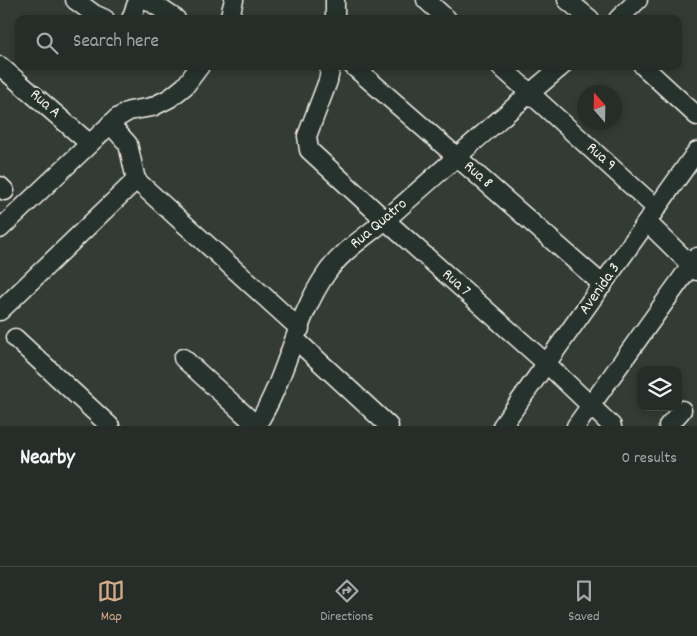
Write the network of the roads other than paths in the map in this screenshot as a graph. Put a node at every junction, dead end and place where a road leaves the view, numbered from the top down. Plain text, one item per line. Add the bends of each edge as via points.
1 (75, 0) edge
2 (138, 0) edge
3 (148, 0) edge
4 (234, 0) edge
5 (335, 0) edge
6 (426, 0) edge
7 (567, 0) edge
8 (638, 0) edge
9 (99, 11) edge
10 (132, 15) edge
11 (170, 15) edge
12 (230, 15) edge
13 (335, 15) edge
14 (443, 15) edge
15 (585, 15) edge
16 (622, 15) edge
17 (0, 66) edge
18 (197, 70) edge
19 (330, 70) edge
20 (358, 70) edge
21 (504, 70) edge
22 (557, 70) edge
23 (647, 70) edge
24 (530, 93) junction
25 (697, 116) edge
26 (110, 124) junction
27 (89, 143) junction
28 (697, 151) edge
29 (457, 156) junction
30 (136, 180) junction
31 (652, 215) junction
32 (385, 220) junction
33 (0, 229) edge
34 (695, 265) edge
35 (603, 285) junction
36 (0, 311) edge
37 (298, 334) junction
38 (15, 338) dead end
39 (183, 358) dead end
40 (547, 364) junction
41 (590, 405) junction
42 (681, 411) edge
43 (110, 426) edge
44 (256, 426) edge
45 (390, 426) edge
46 (502, 426) edge
47 (576, 426) edge
48 (612, 426) edge
49 (668, 426) edge

1 - 9 street
2 - 10 street
3 - 11 street
4 - 12 street
5 - 13 street
6 - 14 street
7 - 15 street
8 - 16 street
17 - 27 street, Rua A
18 - 26 street via 170,98 152,107 129,111
19 - 32 street, Rua 7 via 307,136 307,145 314,156
20 - 29 street, Rua 8
21 - 24 street, Rua 9
22 - 24 street, Rua Quatro
23 - 25 street
24 - 29 street, Rua Quatro
24 - 31 street, Rua 9
26 - 27 street
26 - 30 street via 128,144
27 - 33 street
28 - 31 street, Avenida 3
29 - 32 street, Rua Quatro
29 - 35 street, Rua 8
30 - 36 street
30 - 37 street
31 - 34 street, Rua 9
31 - 35 street, Avenida 3
32 - 37 street, Rua Quatro via 343,254 326,274
32 - 40 street, Rua 7
34 - 41 street
35 - 40 street, Avenida 3
37 - 44 street, Rua Quatro via 271,402
37 - 45 street
38 - 43 street
39 - 44 street
40 - 41 street, Rua 7
40 - 46 street, Avenida 3
41 - 47 street
41 - 48 street, Rua 7
42 - 49 street

